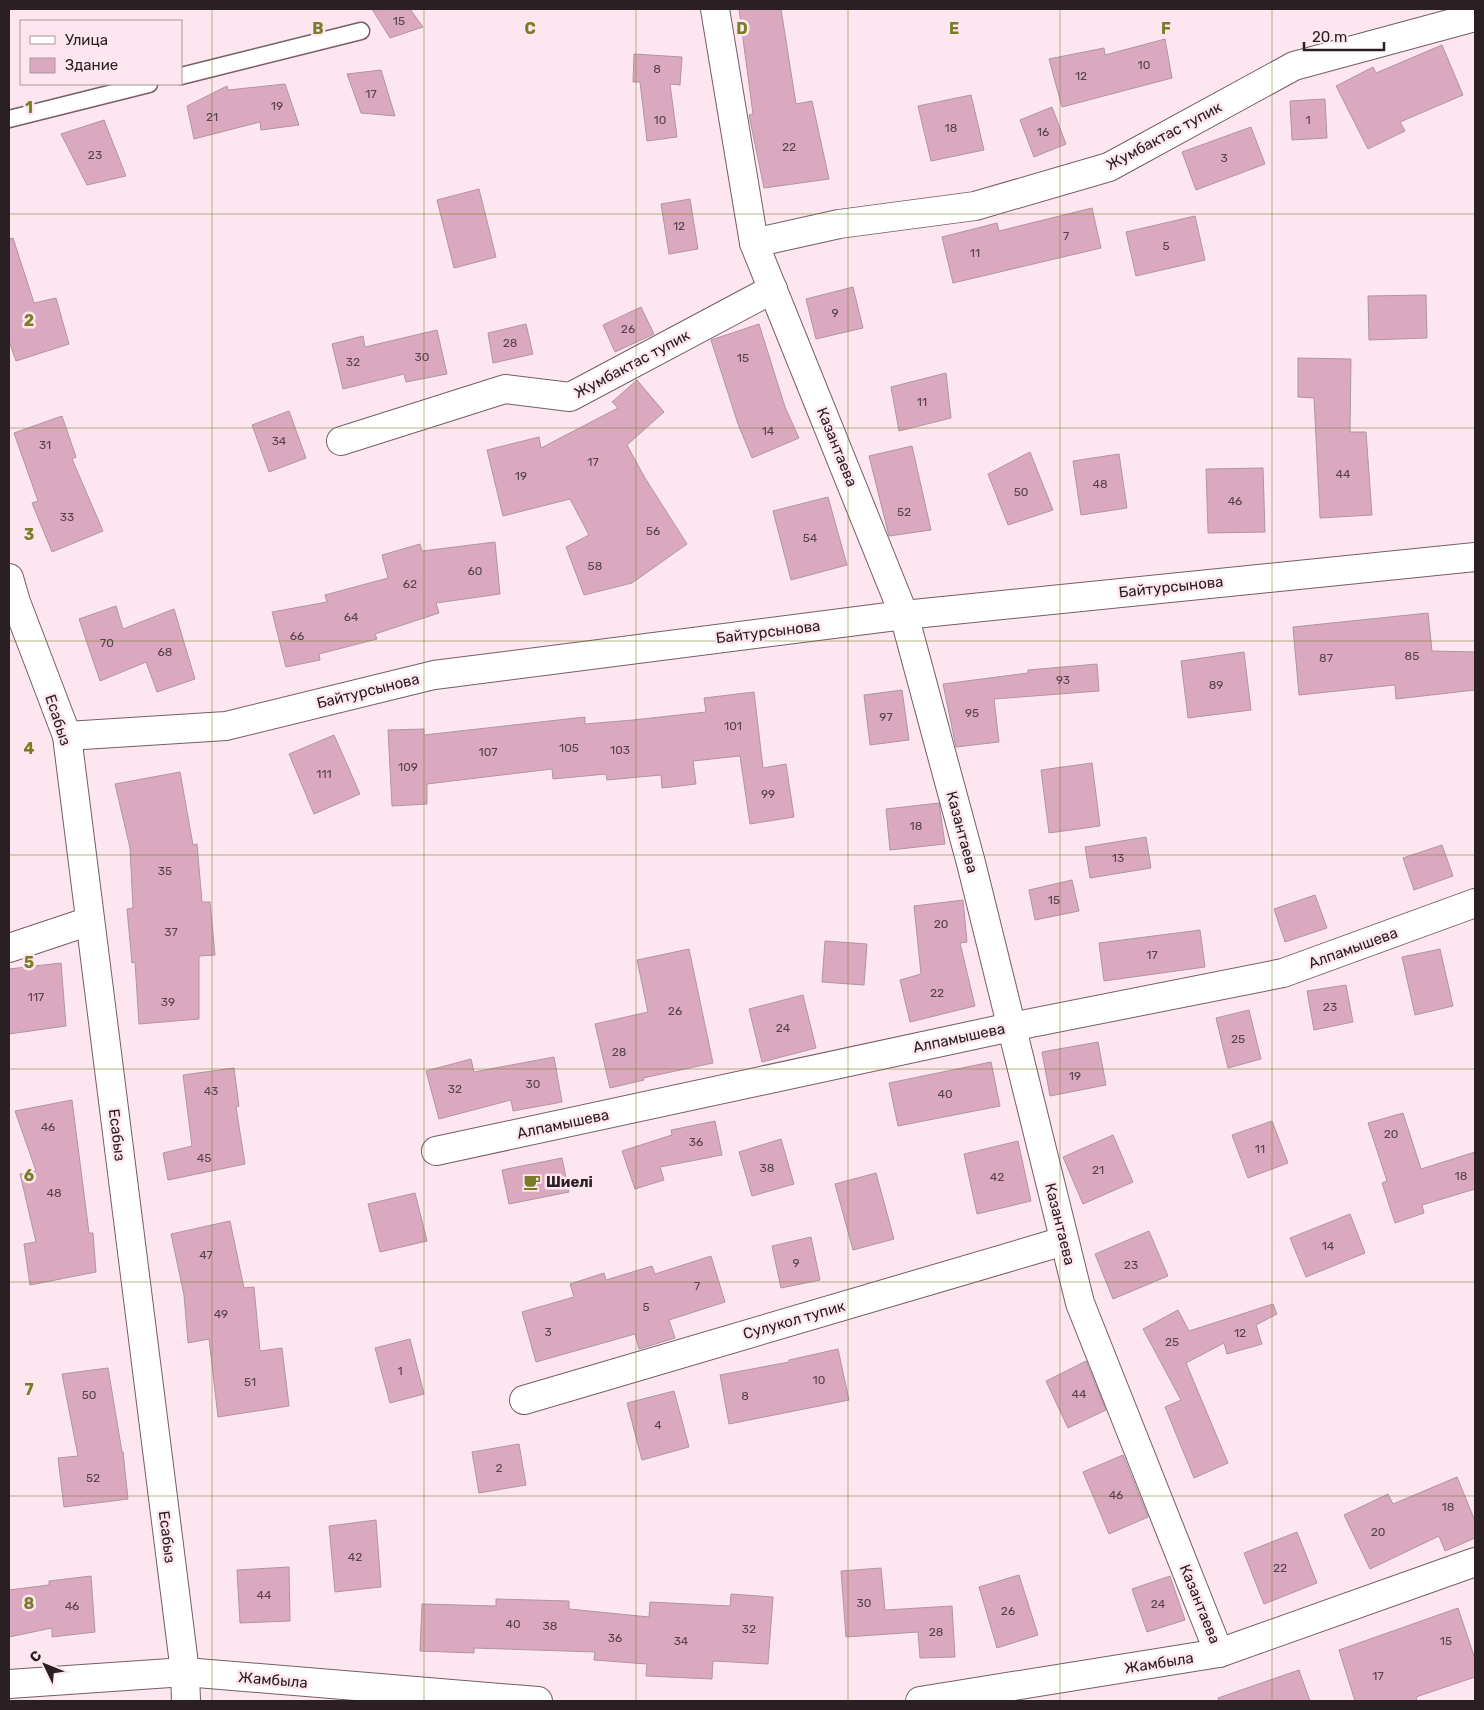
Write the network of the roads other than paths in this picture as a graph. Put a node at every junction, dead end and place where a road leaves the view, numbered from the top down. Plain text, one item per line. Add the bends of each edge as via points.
1 (715, 9) edge
2 (1475, 17) edge
3 (361, 31) dead end
4 (182, 76) edge
5 (145, 85) edge
6 (9, 119) edge
7 (754, 243) junction
8 (773, 289) junction
9 (340, 441) dead end
10 (1475, 557) edge
11 (9, 578) edge
12 (904, 615) junction
13 (66, 736) junction
14 (1475, 903) edge
15 (90, 921) junction
16 (9, 948) edge
17 (1011, 1027) junction
18 (436, 1151) dead end
19 (1064, 1241) junction
20 (524, 1400) dead end
21 (1475, 1562) edge
22 (1220, 1653) junction
23 (185, 1672) junction
24 (9, 1684) edge
25 (186, 1701) edge
26 (538, 1701) edge
27 (920, 1701) edge

1 - 7 street, Казантаева
2 - 7 street, Жумбактас тупик via 1294,66 1109,167 975,206 839,224
3 - 4 lane
5 - 6 lane
7 - 8 street, Казантаева
8 - 9 street, Жумбактас тупик via 570,397 505,389
8 - 12 street, Казантаева
10 - 12 street, Байтурсынова
11 - 13 street, Есабыз
12 - 13 street, Байтурсынова via 434,675 226,726
12 - 17 street, Казантаева
13 - 15 street, Есабыз
14 - 17 street, Алпамышева via 1284,974
15 - 16 street
15 - 23 street, Есабыз
17 - 18 street, Алпамышева
17 - 19 street, Казантаева
19 - 20 street, Сулукол тупик
19 - 22 street, Казантаева via 1080,1303
21 - 22 street, Жамбыла
22 - 27 street, Жамбыла
23 - 24 street, Жамбыла
23 - 25 street, Есабыз
23 - 26 street, Жамбыла

